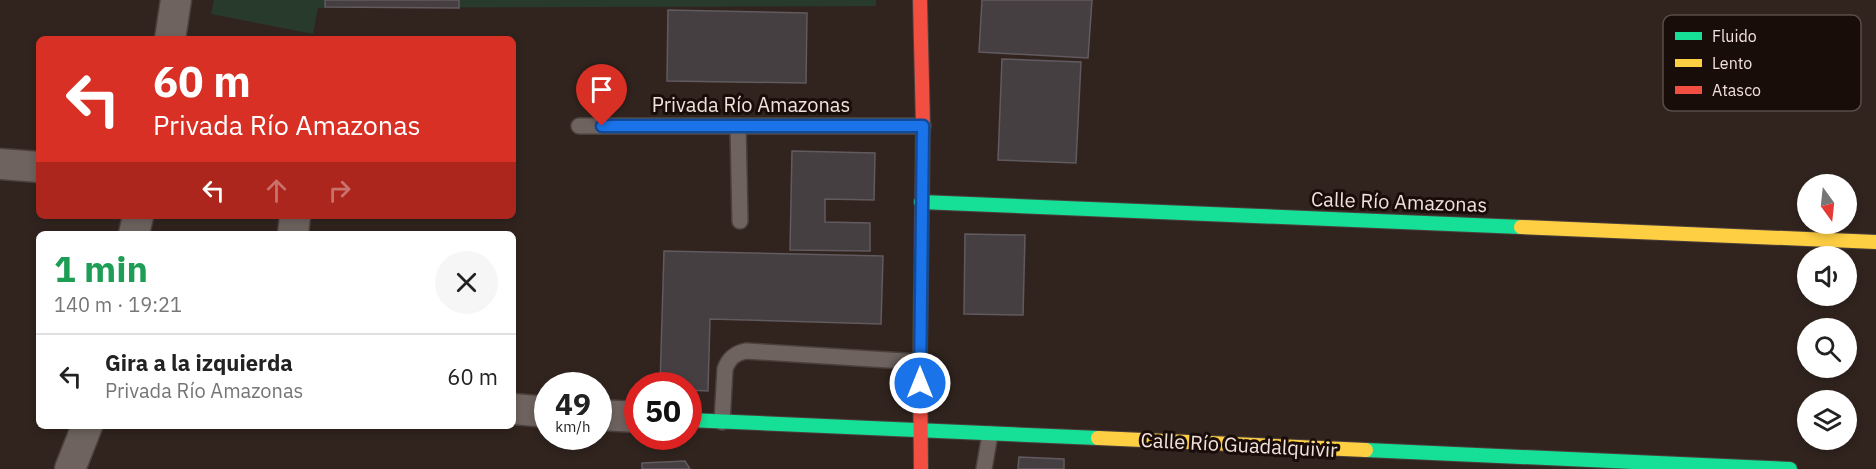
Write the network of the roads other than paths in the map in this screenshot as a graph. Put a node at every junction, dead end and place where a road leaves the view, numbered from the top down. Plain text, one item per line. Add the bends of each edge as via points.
1 (176, 0) edge
2 (917, 3) edge
3 (170, 36) edge
4 (579, 126) dead end
5 (738, 126) junction
6 (923, 126) junction
7 (0, 164) edge
8 (36, 167) edge
9 (921, 202) junction
10 (740, 220) dead end
11 (1876, 242) edge
12 (920, 362) junction
13 (516, 410) edge
14 (534, 411) edge
15 (702, 421) edge
16 (722, 422) junction
17 (86, 429) edge
18 (921, 430) junction
19 (990, 434) junction
20 (70, 469) edge
21 (921, 469) edge
22 (984, 469) edge
23 (1790, 469) edge

1 - 3 street
2 - 6 street
4 - 5 lane, Privada Río Amazonas
5 - 6 lane, Privada Río Amazonas
5 - 10 lane
6 - 9 street
7 - 8 street
9 - 11 street, Calle Río Amazonas
9 - 12 street
12 - 16 lane via 739,352 725,369
12 - 18 street
13 - 14 street
15 - 16 street, Calle Río Guadalquivir
16 - 18 street, Calle Río Guadalquivir
17 - 20 street
18 - 19 street, Calle Río Guadalquivir
18 - 21 street
19 - 22 lane
19 - 23 street, Calle Río Guadalquivir

